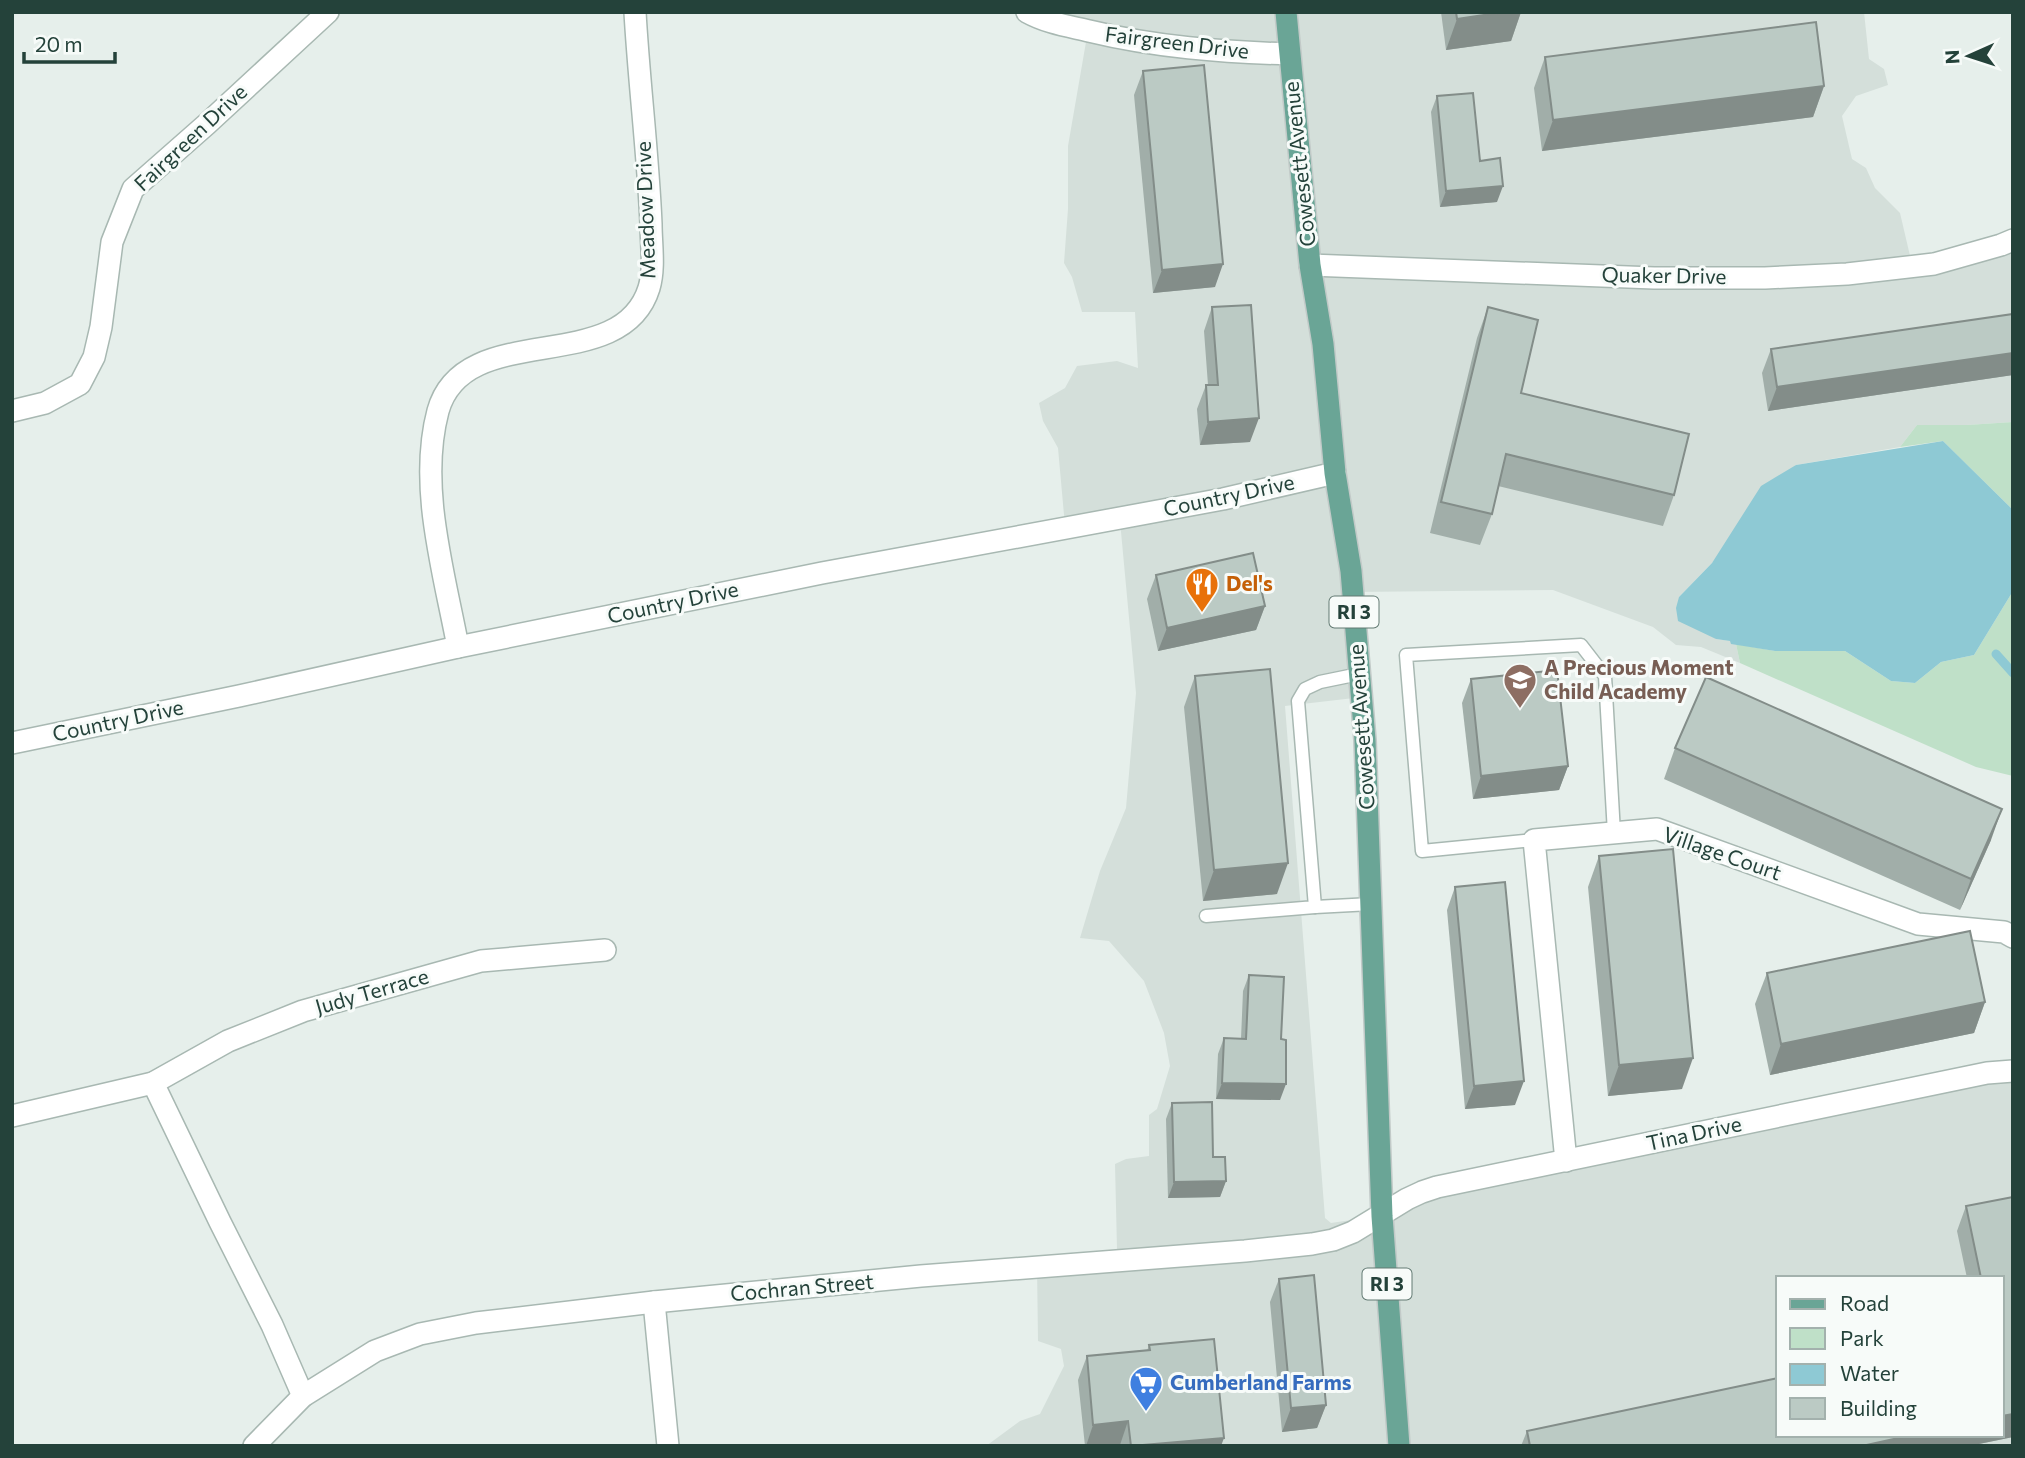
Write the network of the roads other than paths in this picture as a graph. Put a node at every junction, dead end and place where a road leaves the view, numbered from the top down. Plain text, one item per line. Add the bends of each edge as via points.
1 (635, 12) edge
2 (1027, 12) edge
3 (1286, 12) edge
4 (322, 14) edge
5 (1289, 54) junction
6 (2013, 240) edge
7 (1311, 265) junction
8 (12, 411) edge
9 (1335, 473) junction
10 (458, 647) junction
11 (1360, 674) junction
12 (12, 743) edge
13 (1614, 833) junction
14 (1534, 840) junction
15 (1371, 904) junction
16 (1315, 907) junction
17 (1206, 916) dead end
18 (2013, 937) edge
19 (605, 950) dead end
20 (2013, 1071) edge
21 (153, 1083) junction
22 (12, 1116) edge
23 (1566, 1161) junction
24 (1382, 1216) junction
25 (654, 1302) junction
26 (303, 1396) junction
27 (254, 1446) edge
28 (668, 1446) edge
29 (1399, 1446) edge

1 - 10 street, Meadow Drive via 650,208 649,287 639,308 601,336 478,363 453,382 439,409 431,456 433,517
2 - 5 street, Fairgreen Drive via 1044,21 1126,40
3 - 5 main road, Cowesett Avenue / RI 3
4 - 8 street, Fairgreen Drive via 133,188 112,242 94,357 80,384 44,403
5 - 7 main road, Cowesett Avenue / RI 3
6 - 7 street, Quaker Drive via 1934,264 1765,278
7 - 9 main road, Cowesett Avenue / RI 3
9 - 10 street, Country Drive via 1223,499 822,573
9 - 11 main road, Cowesett Avenue / RI 3 via 1351,571
10 - 12 street, Country Drive
11 - 15 main road, Cowesett Avenue / RI 3
11 - 16 lane via 1320,682 1305,689 1298,701
13 - 14 street, Village Court
13 - 14 lane via 1605,676 1581,645 1406,655 1422,850
13 - 18 street, Village Court via 1657,830 1915,923 2004,932
14 - 23 street
15 - 16 lane
15 - 24 main road, Cowesett Avenue / RI 3
16 - 17 lane
19 - 21 street, Judy Terrace via 481,961 303,1011 228,1041
20 - 23 street, Tina Drive
21 - 22 street, Judy Terrace
21 - 26 street
23 - 24 street, Tina Drive via 1422,1192
24 - 25 street, Cochran Street via 1353,1232 1312,1244
24 - 29 main road, Cowesett Avenue / RI 3
25 - 26 street, Cochran Street via 420,1334 375,1351
25 - 28 street
26 - 27 street, Cochran Street

